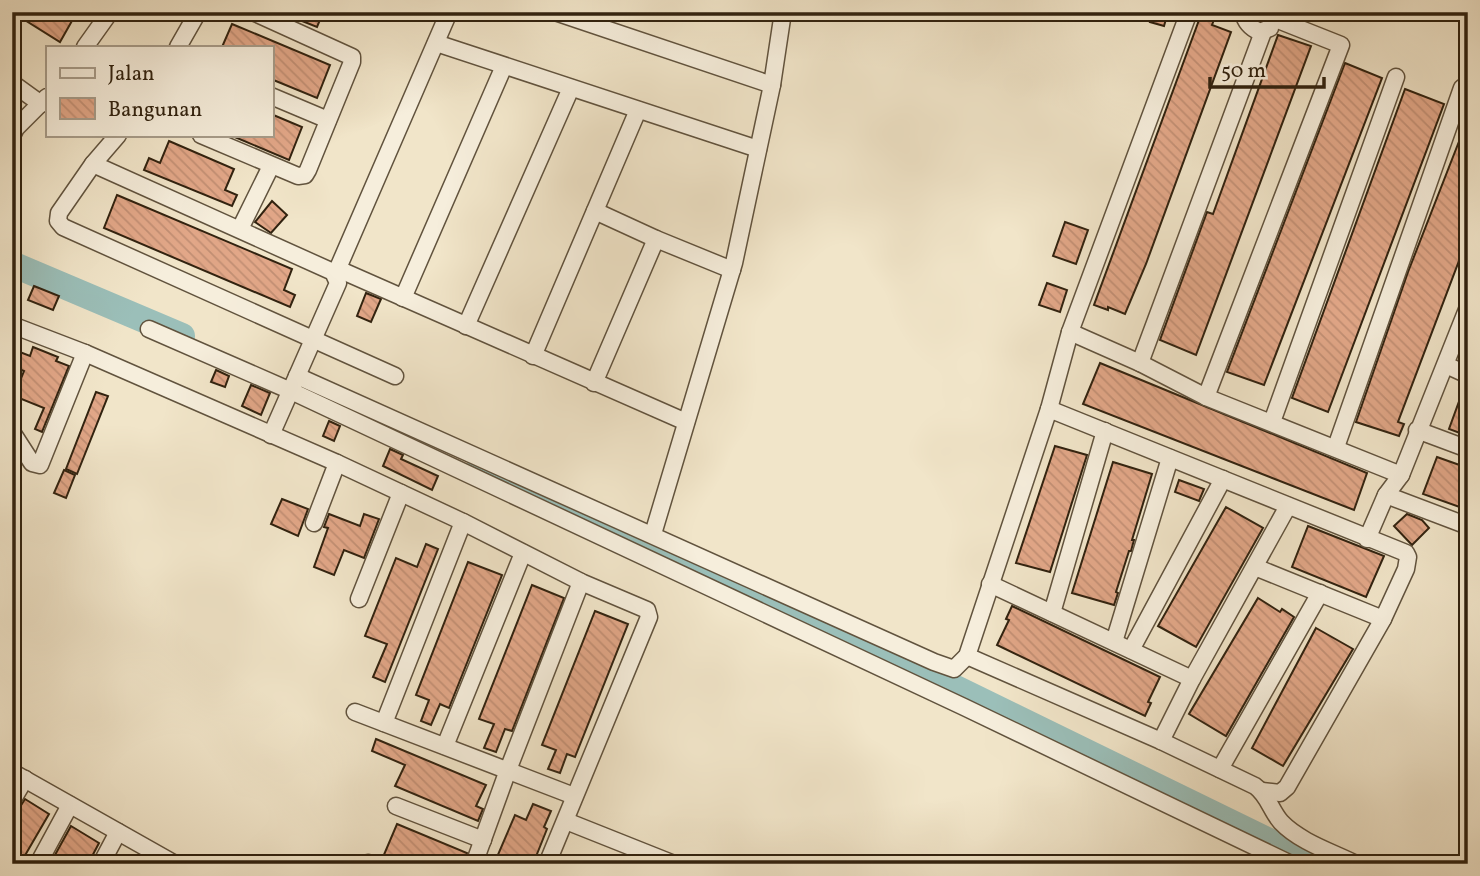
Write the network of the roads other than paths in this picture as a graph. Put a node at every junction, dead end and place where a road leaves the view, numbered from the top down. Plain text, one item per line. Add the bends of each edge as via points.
1 (110, 12) edge
2 (198, 12) edge
3 (253, 12) edge
4 (449, 12) edge
5 (555, 12) edge
6 (783, 12) edge
7 (1189, 12) edge
8 (1243, 12) edge
9 (1278, 16) edge
10 (1263, 32) junction
11 (436, 43) junction
12 (86, 46) edge
13 (179, 46) edge
14 (505, 66) junction
15 (1396, 77) dead end
16 (12, 83) edge
17 (772, 85) junction
18 (1468, 85) edge
19 (571, 88) junction
20 (273, 97) edge
21 (44, 100) edge
22 (638, 110) junction
23 (328, 120) junction
24 (12, 136) edge
25 (117, 136) edge
26 (203, 136) edge
27 (758, 149) junction
28 (93, 164) junction
29 (271, 166) junction
30 (595, 211) junction
31 (240, 229) junction
32 (656, 239) junction
33 (732, 270) junction
34 (336, 272) junction
35 (403, 298) junction
36 (1468, 307) edge
37 (12, 326) edge
38 (466, 326) junction
39 (149, 329) dead end
40 (1070, 332) junction
41 (314, 339) junction
42 (85, 353) junction
43 (533, 356) junction
44 (1140, 363) junction
45 (1446, 365) junction
46 (1468, 375) edge
47 (395, 376) dead end
48 (294, 383) junction
49 (594, 383) junction
50 (1206, 397) junction
51 (1049, 409) junction
52 (686, 422) junction
53 (1272, 422) junction
54 (1417, 430) junction
55 (1105, 431) junction
56 (12, 432) edge
57 (271, 435) junction
58 (1336, 447) junction
59 (1468, 449) edge
60 (1170, 458) junction
61 (337, 463) junction
62 (1401, 475) junction
63 (1223, 480) junction
64 (401, 494) junction
65 (1386, 495) junction
66 (1287, 506) junction
67 (463, 522) junction
68 (314, 523) dead end
69 (1468, 526) edge
70 (653, 534) junction
71 (1367, 539) junction
72 (523, 554) junction
73 (1255, 567) junction
74 (581, 582) junction
75 (990, 584) junction
76 (1320, 593) junction
77 (359, 599) dead end
78 (1052, 613) junction
79 (1383, 619) junction
80 (1114, 642) junction
81 (1131, 650) junction
82 (967, 656) junction
83 (1192, 679) junction
84 (355, 712) dead end
85 (384, 723) junction
86 (1161, 741) junction
87 (445, 747) junction
88 (1220, 769) junction
89 (508, 770) junction
90 (19, 775) edge
91 (1262, 791) junction
92 (574, 796) junction
93 (12, 801) edge
94 (70, 805) junction
95 (396, 806) dead end
96 (566, 821) junction
97 (118, 832) junction
98 (483, 840) junction
99 (172, 863) edge
100 (38, 864) edge
101 (101, 864) edge
102 (474, 864) edge
103 (547, 864) edge
104 (674, 864) edge
105 (1291, 864) edge
106 (1356, 864) edge

1 - 12 street
2 - 13 street
3 - 23 street via 352,57
4 - 11 street
5 - 17 street
6 - 17 street
7 - 40 street
8 - 10 street via 1251,27
9 - 10 street
9 - 50 street via 1341,46
10 - 44 street
11 - 14 street
11 - 34 street
14 - 19 street
14 - 35 street
15 - 53 street
16 - 21 street
17 - 27 street
18 - 58 street via 1462,88
19 - 22 street
19 - 38 street
20 - 23 street
21 - 24 street
22 - 27 street
22 - 30 street
23 - 29 street via 305,175
25 - 28 street
26 - 29 street
27 - 33 street
28 - 31 street
28 - 41 street via 59,213 63,227
29 - 31 street
30 - 32 street
30 - 43 street
31 - 34 street
32 - 33 street
32 - 49 street
33 - 52 street
34 - 35 street
34 - 41 street via 338,284
35 - 38 street
36 - 45 street
37 - 42 street
38 - 43 street
39 - 48 street
40 - 44 street
40 - 51 street
41 - 47 street
41 - 48 street
42 - 56 street via 40,465 32,463
42 - 57 street
43 - 49 street
44 - 50 street
45 - 46 street
45 - 54 street
48 - 57 street
48 - 70 street
48 - 105 street
49 - 52 street
50 - 53 street
51 - 55 street
51 - 75 street
52 - 70 street
53 - 58 street
54 - 59 street
54 - 62 street
55 - 60 street
55 - 78 street
57 - 61 street
58 - 62 street
60 - 63 street
60 - 80 street
61 - 64 street
61 - 68 street
62 - 65 street
63 - 66 street
63 - 81 street
64 - 67 street
64 - 77 street
65 - 69 street
65 - 71 street
66 - 71 street
66 - 73 street
67 - 72 street
67 - 85 street
70 - 82 street via 934,662 954,669
71 - 79 street via 1406,553 1408,558
72 - 74 street
72 - 87 street
73 - 76 street
73 - 83 street
74 - 89 street
74 - 92 street via 642,607 649,617
75 - 78 street
75 - 82 street
76 - 79 street
76 - 88 street
78 - 80 street
79 - 91 street via 1287,787 1280,793
80 - 81 street
81 - 83 street
82 - 86 street
83 - 86 street
84 - 85 street
85 - 87 street
86 - 88 street
87 - 89 street
88 - 91 street
89 - 92 street
89 - 98 street
90 - 93 street
90 - 94 street
91 - 106 street via 1286,827
92 - 96 street
94 - 97 street
94 - 100 street
95 - 98 street
96 - 103 street
96 - 104 street
97 - 99 street
97 - 101 street
98 - 102 street

